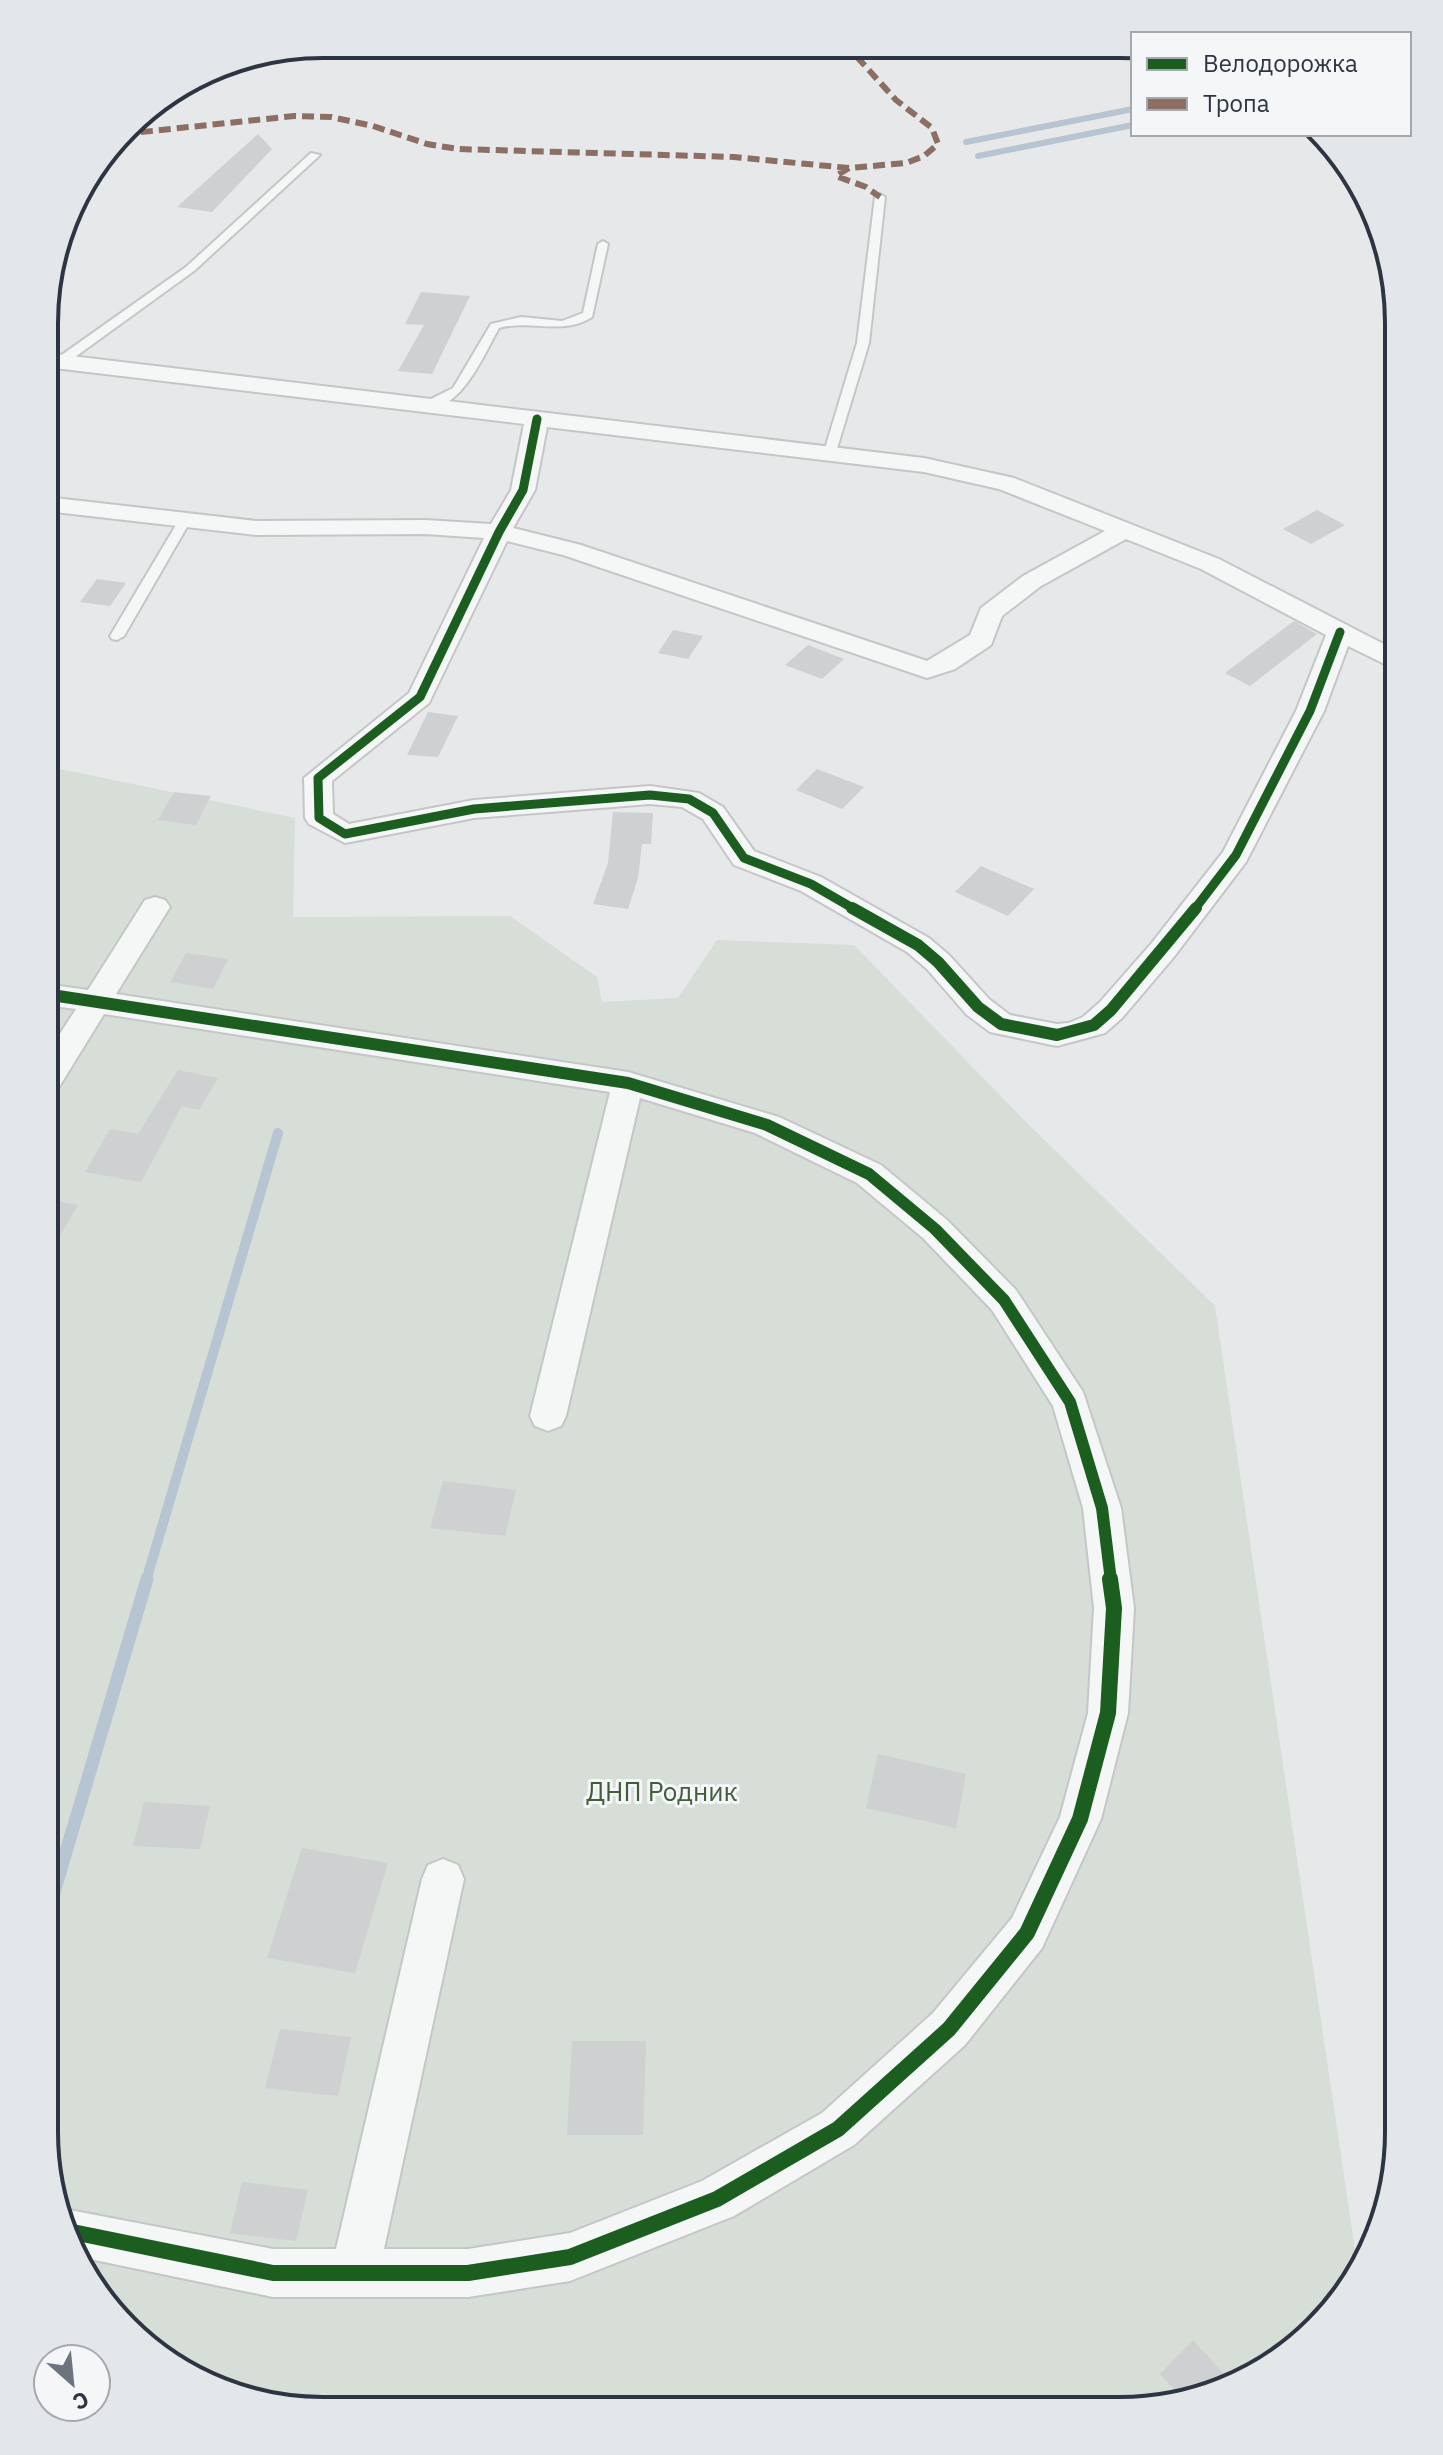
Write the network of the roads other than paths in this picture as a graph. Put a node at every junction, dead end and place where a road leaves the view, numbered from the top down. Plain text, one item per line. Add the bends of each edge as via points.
1 (315, 155) dead end
2 (880, 197) dead end
3 (603, 244) dead end
4 (58, 358) edge
5 (58, 362) edge
6 (427, 406) junction
7 (537, 419) junction
8 (829, 455) junction
9 (58, 505) edge
10 (185, 520) junction
11 (1123, 531) junction
12 (499, 532) junction
13 (1340, 632) junction
14 (117, 636) dead end
15 (1385, 656) edge
16 (155, 907) dead end
17 (58, 996) edge
18 (96, 1002) junction
19 (58, 1063) edge
20 (628, 1083) junction
21 (548, 1416) dead end
22 (443, 1879) dead end
23 (78, 2233) edge
24 (354, 2274) junction

1 - 4 lane via 190,269
2 - 8 lane via 863,343
3 - 6 lane via 588,315 575,324 522,320 495,326 458,390
5 - 6 street
6 - 7 street
7 - 8 street
7 - 12 street via 523,490
8 - 11 street via 924,465 1006,483
9 - 10 street
10 - 12 street via 257,528
10 - 14 lane
11 - 12 street via 1032,581 990,613 982,639 927,670 572,550
11 - 13 street via 1210,564
12 - 13 street via 420,697 318,778 319,818 345,834 474,809 650,795 689,799 713,813 744,858 811,884 918,945 1001,1024 1057,1035 1094,1025 1111,1010 1236,855 1310,711
13 - 15 street
16 - 18 street
17 - 18 street
18 - 19 street
18 - 20 street
20 - 21 street
20 - 24 street via 767,1125 869,1174 935,1229 1004,1300 1070,1402 1102,1508 1114,1608 1108,1713 1080,1819 1027,1933 949,2029 838,2129 717,2199 570,2257 468,2273
22 - 24 street
23 - 24 street via 273,2273

